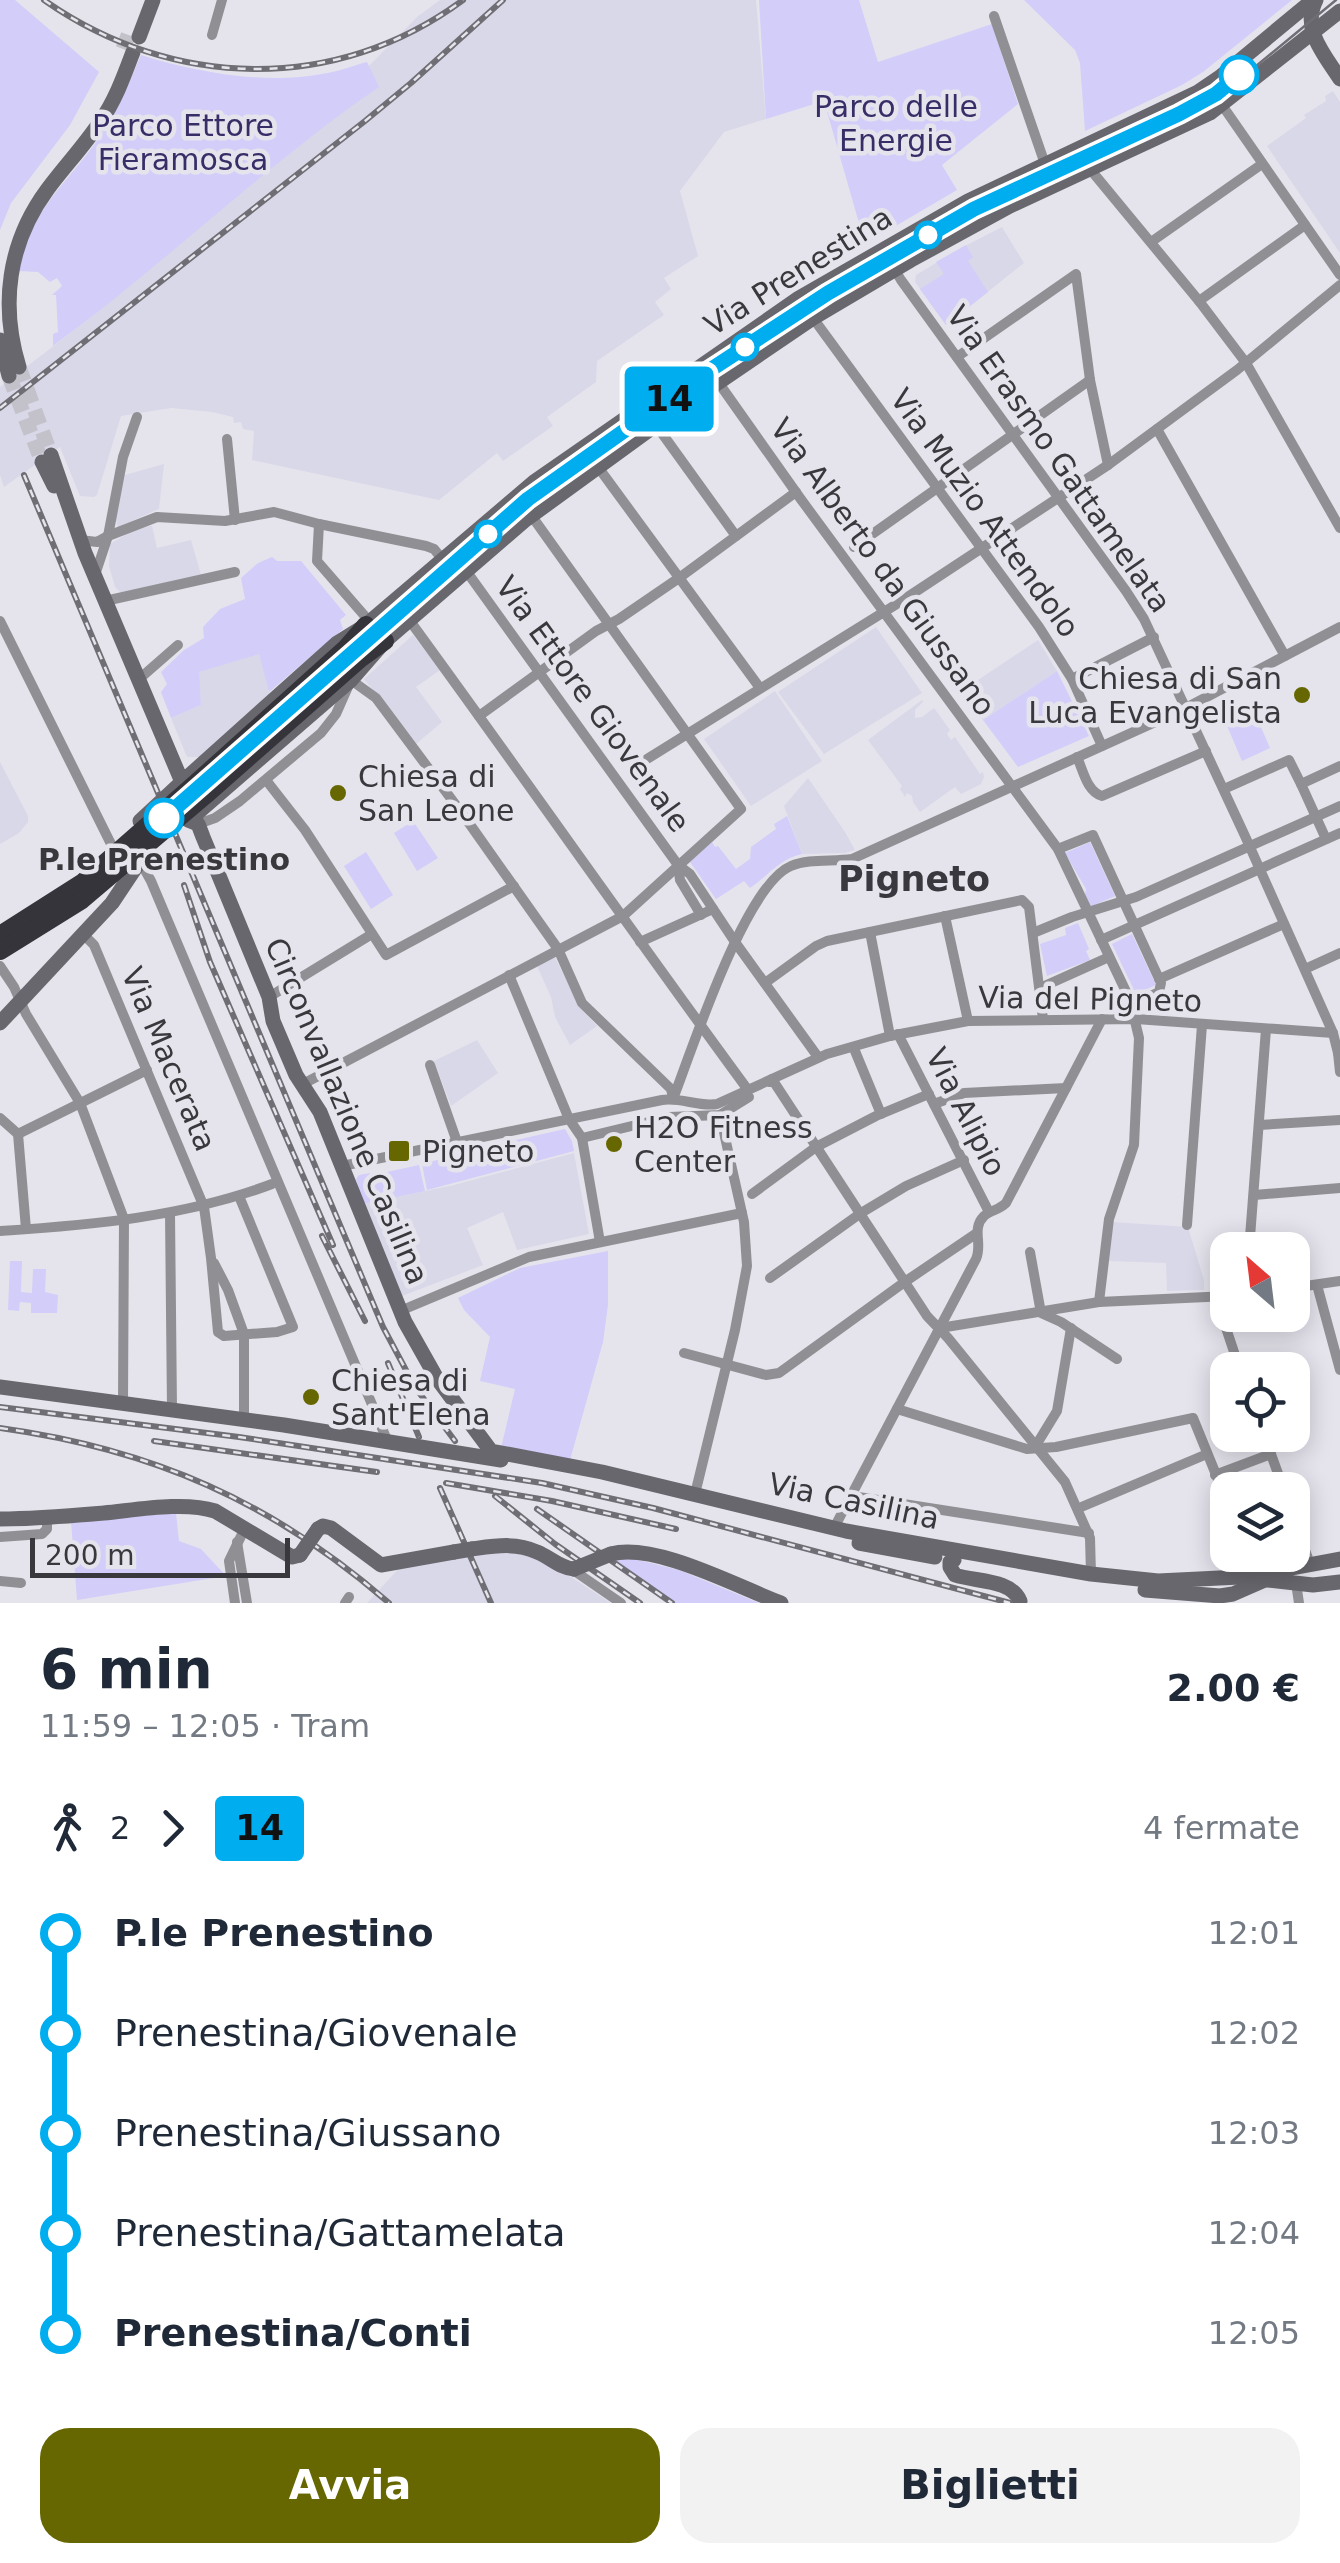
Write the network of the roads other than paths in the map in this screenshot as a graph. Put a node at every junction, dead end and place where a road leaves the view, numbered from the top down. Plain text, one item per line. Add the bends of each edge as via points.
1 (150, 0) edge
2 (222, 0) edge
3 (1314, 0) edge
4 (1340, 11) edge
5 (994, 16) dead end
6 (1313, 32) junction
7 (212, 35) dead end
8 (131, 42) junction
9 (1340, 79) edge
10 (1222, 105) junction
11 (1045, 164) junction
12 (1262, 164) junction
13 (1090, 169) junction
14 (1305, 225) junction
15 (1152, 242) junction
16 (882, 249) junction
17 (894, 269) junction
18 (0, 271) edge
19 (1340, 275) edge
20 (1340, 285) edge
21 (1198, 300) junction
22 (813, 318) junction
23 (0, 340) edge
24 (958, 357) junction
25 (704, 362) junction
26 (1246, 363) junction
27 (1090, 380) junction
28 (718, 382) junction
29 (137, 417) dead end
30 (656, 425) junction
31 (1157, 429) junction
32 (1012, 434) junction
33 (227, 439) dead end
34 (46, 458) tunnel mouth
35 (1108, 465) junction
36 (598, 467) junction
37 (938, 487) junction
38 (796, 492) junction
39 (1058, 498) junction
40 (531, 516) junction
41 (236, 520) junction
42 (319, 524) junction
43 (1340, 528) edge
44 (108, 536) junction
45 (736, 536) junction
46 (80, 540) junction
47 (854, 547) dead end
48 (982, 548) junction
49 (442, 560) junction
50 (234, 572) dead end
51 (466, 572) junction
52 (95, 576) junction
53 (679, 578) junction
54 (104, 601) junction
55 (885, 612) junction
56 (410, 620) junction
57 (0, 621) edge
58 (609, 623) junction
59 (368, 624) junction
60 (1340, 627) edge
61 (1154, 638) junction
62 (386, 641) joint
63 (178, 645) dead end
64 (1286, 656) junction
65 (352, 663) junction
66 (539, 672) junction
67 (1072, 679) junction
68 (138, 680) junction
69 (760, 688) junction
70 (1186, 708) junction
71 (479, 716) junction
72 (687, 735) junction
73 (1102, 746) junction
74 (1206, 750) junction
75 (1077, 756) junction
76 (647, 759) dead end
77 (1340, 766) edge
78 (252, 767) junction
79 (266, 780) junction
80 (182, 782) junction
81 (1300, 784) junction
82 (1012, 786) junction
83 (1224, 789) junction
84 (240, 801) junction
85 (1340, 806) edge
86 (1316, 817) junction
87 (189, 823) junction
88 (1340, 833) edge
89 (1326, 839) junction
90 (116, 845) junction
91 (1250, 846) junction
92 (1058, 848) junction
93 (145, 857) junction
94 (678, 866) junction
95 (1260, 869) junction
96 (111, 885) junction
97 (514, 886) junction
98 (1123, 902) junction
99 (112, 903) junction
100 (713, 909) junction
101 (1088, 913) junction
102 (700, 915) junction
103 (622, 916) junction
104 (945, 916) junction
105 (1134, 924) junction
106 (1284, 924) junction
107 (0, 928) edge
108 (870, 932) junction
109 (1033, 933) junction
110 (83, 934) junction
111 (372, 934) junction
112 (1101, 940) junction
113 (640, 942) junction
114 (736, 942) junction
115 (558, 949) junction
116 (0, 950) edge
117 (1340, 953) edge
118 (1109, 957) junction
119 (0, 962) edge
120 (1305, 969) junction
121 (509, 975) junction
122 (1159, 979) junction
123 (765, 983) junction
124 (1040, 988) junction
125 (268, 998) junction
126 (21, 1001) junction
127 (1132, 1006) junction
128 (1043, 1018) junction
129 (1102, 1018) junction
130 (1136, 1019) junction
131 (968, 1021) junction
132 (0, 1023) edge
133 (700, 1025) junction
134 (1202, 1025) junction
135 (1266, 1029) junction
136 (1333, 1033) junction
137 (894, 1035) junction
138 (855, 1051) dead end
139 (1339, 1052) edge
140 (818, 1057) junction
141 (430, 1065) dead end
142 (147, 1070) junction
143 (1340, 1072) edge
144 (772, 1079) junction
145 (301, 1084) junction
146 (1066, 1088) junction
147 (748, 1090) junction
148 (673, 1099) junction
149 (932, 1099) junction
150 (80, 1102) junction
151 (881, 1114) junction
152 (720, 1115) junction
153 (0, 1118) edge
154 (569, 1119) junction
155 (1340, 1120) edge
156 (1259, 1125) junction
157 (18, 1134) junction
158 (582, 1138) junction
159 (457, 1142) junction
160 (816, 1147) junction
161 (964, 1160) junction
162 (342, 1166) junction
163 (272, 1184) dead end
164 (1340, 1188) edge
165 (752, 1194) dead end
166 (1254, 1195) junction
167 (239, 1196) junction
168 (204, 1207) junction
169 (989, 1212) junction
170 (742, 1213) junction
171 (861, 1213) junction
172 (170, 1214) junction
173 (124, 1219) junction
174 (1187, 1225) dead end
175 (26, 1229) junction
176 (0, 1230) edge
177 (1250, 1232) edge
178 (976, 1233) junction
179 (600, 1242) junction
180 (1030, 1252) dead end
181 (211, 1258) junction
182 (770, 1278) dead end
183 (906, 1281) junction
184 (1340, 1281) edge
185 (1317, 1284) junction
186 (1310, 1285) edge
187 (1210, 1297) edge
188 (1099, 1302) junction
189 (400, 1310) junction
190 (1041, 1312) junction
191 (1071, 1328) junction
192 (244, 1334) junction
193 (937, 1334) junction
194 (684, 1353) dead end
195 (1118, 1359) dead end
196 (727, 1364) junction
197 (1340, 1370) edge
198 (0, 1387) edge
199 (123, 1403) junction
200 (896, 1409) junction
201 (172, 1410) junction
202 (244, 1419) junction
203 (386, 1440) junction
204 (483, 1443) junction
205 (1035, 1447) junction
206 (436, 1448) junction
207 (1207, 1454) junction
208 (1271, 1454) joint
209 (1214, 1472) edge
210 (1226, 1472) edge
211 (1278, 1472) edge
212 (695, 1494) junction
213 (852, 1496) junction
214 (1079, 1508) junction
215 (47, 1518) junction
216 (0, 1519) edge
217 (834, 1528) junction
218 (1089, 1533) junction
219 (240, 1535) junction
220 (0, 1536) edge
221 (1340, 1559) edge
222 (954, 1560) junction
223 (1310, 1564) edge
224 (573, 1570) junction
225 (1246, 1572) edge
226 (1284, 1572) edge
227 (1091, 1574) junction
228 (1240, 1577) junction
229 (1270, 1579) junction
230 (0, 1582) edge
231 (1340, 1582) edge
232 (21, 1583) dead end
233 (1296, 1584) junction
234 (1020, 1601) edge
235 (235, 1603) edge
236 (247, 1603) edge
237 (621, 1603) edge
238 (781, 1603) edge
239 (1300, 1603) edge

1 - 8 main road
2 - 7 street
3 - 6 main road
3 - 11 main road, Via Prenestina via 1198,92
4 - 6 main road, Via Prenestina
5 - 11 street
6 - 9 main road
6 - 10 main road, Via Prenestina
8 - 18 main road via 84,131 21,212
8 - 23 main road via 104,116 47,190 19,240 7,300 14,372
10 - 12 street
10 - 13 main road, Via Prenestina
11 - 16 main road, Via Prenestina
12 - 14 street
12 - 15 street
13 - 15 street
13 - 17 main road, Via Prenestina
14 - 19 street
14 - 21 street
15 - 21 street
16 - 17 street, Via Erasmo Gattamelata
16 - 25 main road, Via Prenestina
17 - 22 main road, Via Prenestina
17 - 24 street, Via Erasmo Gattamelata
20 - 26 street
21 - 26 street
22 - 28 main road, Via Prenestina
22 - 37 street, Via Muzio Attendolo
24 - 27 street via 1076,274
24 - 32 street, Via Erasmo Gattamelata
25 - 28 street, Via Alberto da Giussano
25 - 49 main road, Via Prenestina via 524,489
26 - 31 street
26 - 43 street
27 - 32 street
27 - 35 street
28 - 30 main road, Via Prenestina
28 - 38 street, Via Alberto da Giussano
29 - 44 street
30 - 36 main road, Via Prenestina
30 - 45 street
31 - 35 street
31 - 64 street
32 - 37 street
32 - 39 street, Via Erasmo Gattamelata
33 - 41 street
34 - 46 main road
35 - 39 street
36 - 40 main road, Via Prenestina
36 - 53 street
37 - 47 street
37 - 48 street, Via Muzio Attendolo
38 - 45 street
38 - 55 street, Via Alberto da Giussano
39 - 48 street
39 - 61 street, Via Erasmo Gattamelata
40 - 51 main road, Via Prenestina
40 - 58 street
41 - 42 street via 274,512
41 - 44 street via 163,516
42 - 49 street via 430,547
42 - 59 street via 317,561
44 - 46 street
44 - 52 street
45 - 53 street
46 - 52 main road
48 - 55 street
48 - 67 street, Via Muzio Attendolo
49 - 59 main road, Via Prenestina
50 - 54 street
51 - 56 main road, Via Prenestina
51 - 66 street, Via Ettore Giovenale
52 - 54 main road
53 - 58 street
53 - 69 street
54 - 68 main road
55 - 69 street
55 - 82 street, Via Alberto da Giussano
56 - 62 main road, Via Prenestina
56 - 71 street
57 - 90 street
58 - 66 street
58 - 72 street
59 - 65 highway
59 - 80 main road, Via Prenestina via 337,643
60 - 64 street
61 - 67 street
61 - 70 street, Via Erasmo Gattamelata
62 - 65 highway
63 - 68 street
64 - 70 street
65 - 78 main road
65 - 79 street via 328,726
65 - 97 street
65 - 107 highway, bridge via 83,882
65 - 116 highway, bridge via 86,897
66 - 71 street
66 - 94 street, Via Ettore Giovenale
67 - 73 street, Via Muzio Attendolo
68 - 80 main road
69 - 72 street
70 - 73 street
70 - 74 street, Via Erasmo Gattamelata
71 - 103 street
72 - 76 street
72 - 94 street via 741,809
73 - 75 street
74 - 75 street via 1098,796
74 - 83 street, Via Erasmo Gattamelata
75 - 82 street
77 - 81 street
78 - 84 street
78 - 87 main road
79 - 84 street
79 - 111 street
80 - 90 main road, Via Prenestina, bridge
81 - 83 street via 1289,760
81 - 86 street
82 - 92 street, Via Alberto da Giussano
82 - 114 street via 850,859 785,868
83 - 91 street, Via Erasmo Gattamelata
84 - 87 street via 215,818
85 - 86 street
86 - 89 street
86 - 91 street
87 - 93 main road
87 - 125 main road, Circonvallazione Casilina via 206,843
88 - 89 street
89 - 95 street
90 - 93 main road via 126,860
90 - 96 main road
90 - 107 main road, Via Prenestina
91 - 95 street, Via Erasmo Gattamelata
91 - 98 street
92 - 98 street via 1093,836
92 - 101 street, Via Alberto da Giussano
93 - 96 main road
93 - 99 main road
93 - 203 street
94 - 100 street, Via Ettore Giovenale
94 - 102 street, Via Ettore Giovenale
94 - 103 street
95 - 105 street
95 - 106 street, Via Erasmo Gattamelata
96 - 99 main road
96 - 119 main road
97 - 111 street via 389,955
97 - 115 street
98 - 101 street
98 - 105 street
99 - 110 main road
100 - 102 street
100 - 114 street, Via Ettore Giovenale
101 - 109 street
101 - 112 street, Via Alberto da Giussano
102 - 113 street
103 - 113 street
103 - 115 street
104 - 108 street
104 - 109 street via 1024,900
104 - 131 street
105 - 112 street
105 - 122 street
106 - 120 street, Via Erasmo Gattamelata
106 - 122 street
108 - 123 street via 822,943
108 - 137 street, Via Alipio
109 - 124 street
110 - 126 main road
110 - 142 street, Via Macerata via 94,945
111 - 125 street
112 - 118 street, Via Alberto da Giussano
113 - 133 street
114 - 123 street, Via Ettore Giovenale
114 - 133 street
115 - 121 street
115 - 148 street via 582,1003
117 - 120 street
118 - 124 street
118 - 127 street, Via Alberto da Giussano
119 - 126 street
120 - 136 street, Via Erasmo Gattamelata
121 - 145 street
121 - 154 street
122 - 127 street via 1159,992
123 - 140 street, Via Ettore Giovenale
124 - 128 street
125 - 145 main road, Circonvallazione Casilina
126 - 132 main road
126 - 150 street
127 - 130 street, Via Alberto da Giussano
128 - 129 street, Via del Pigneto
128 - 131 street, Via del Pigneto
129 - 130 street, Via del Pigneto
129 - 146 street
130 - 134 street, Via del Pigneto
130 - 188 street, Via Alberto da Giussano via 1134,1144 1109,1219
131 - 137 street, Via del Pigneto
133 - 147 street
133 - 148 street
134 - 135 street, Via del Pigneto
134 - 174 street
135 - 136 street, Via del Pigneto
135 - 156 street
136 - 139 street
137 - 140 street, Via del Pigneto
137 - 149 street, Via Alipio
138 - 151 street
139 - 143 street
140 - 144 street, Via del Pigneto
141 - 159 street
142 - 150 street
142 - 168 street, Via Macerata
144 - 147 street, Via del Pigneto
144 - 152 street, Via del Pigneto
144 - 160 street
145 - 162 main road, Circonvallazione Casilina
146 - 149 street
146 - 169 street via 1002,1208
147 - 148 street, Via del Pigneto via 714,1105
148 - 154 street, Via del Pigneto
149 - 151 street
149 - 161 street, Via Alipio
150 - 157 street
150 - 173 street
151 - 160 street
152 - 158 street, Via del Pigneto via 669,1117
152 - 170 street
153 - 157 street
154 - 158 street
154 - 159 street, Via del Pigneto
155 - 156 street
156 - 166 street
157 - 175 street
158 - 179 street
159 - 162 street, Via del Pigneto
160 - 165 street
160 - 171 street
161 - 169 street, Via Alipio
161 - 171 street
162 - 189 main road, Circonvallazione Casilina
163 - 167 street
164 - 166 street
166 - 177 street
167 - 168 street
167 - 192 street via 293,1327
168 - 172 street
168 - 181 street, Via Macerata
169 - 178 street
170 - 179 street
170 - 196 street via 747,1266
171 - 182 street
171 - 183 street
172 - 173 street
172 - 201 street
173 - 175 street
173 - 199 street
175 - 176 street
178 - 183 street
178 - 193 street via 980,1250
179 - 189 street via 523,1259
180 - 190 street
181 - 192 street
181 - 192 street, Via Macerata via 218,1332
183 - 193 street
183 - 196 street via 779,1373
184 - 185 street
185 - 186 street
185 - 197 street
187 - 188 street
188 - 190 street
189 - 204 main road, Circonvallazione Casilina
190 - 191 street
190 - 193 street
191 - 195 street
191 - 205 street via 1057,1411
192 - 202 street
193 - 200 street
193 - 205 street via 948,1338
194 - 196 street
196 - 212 street
198 - 199 main road, Via Casilina
199 - 201 main road, Via Casilina
200 - 205 street
200 - 213 street
201 - 202 main road, Via Casilina
202 - 203 main road, Via Casilina
203 - 206 main road, Via Casilina
204 - 206 main road, Via Casilina
204 - 212 main road, Via Casilina via 496,1453
205 - 207 street via 1193,1418
205 - 214 street
206 - 222 main road, Via Casilina
207 - 209 street
207 - 214 street
208 - 210 street
208 - 211 street
212 - 217 main road, Via Casilina
213 - 217 street
213 - 218 street
214 - 218 street
215 - 216 main road
215 - 219 main road via 201,1508 215,1511
215 - 220 street via 42,1534
217 - 227 main road, Via Casilina
218 - 227 street
219 - 224 main road, bridge via 292,1557 323,1526 381,1565 506,1545
219 - 235 street via 229,1561
219 - 236 street
221 - 223 main road, Via Casilina
222 - 229 main road, Via Casilina via 1215,1596
222 - 234 main road via 955,1575 1002,1585
224 - 237 street
224 - 238 main road, bridge via 625,1552 665,1557
225 - 228 street
226 - 229 main road, Via Casilina
227 - 228 main road, Via Casilina via 1158,1581
228 - 229 main road, Via Casilina
229 - 233 main road, Via Casilina
230 - 232 street
231 - 233 main road, Via Casilina
233 - 239 street

